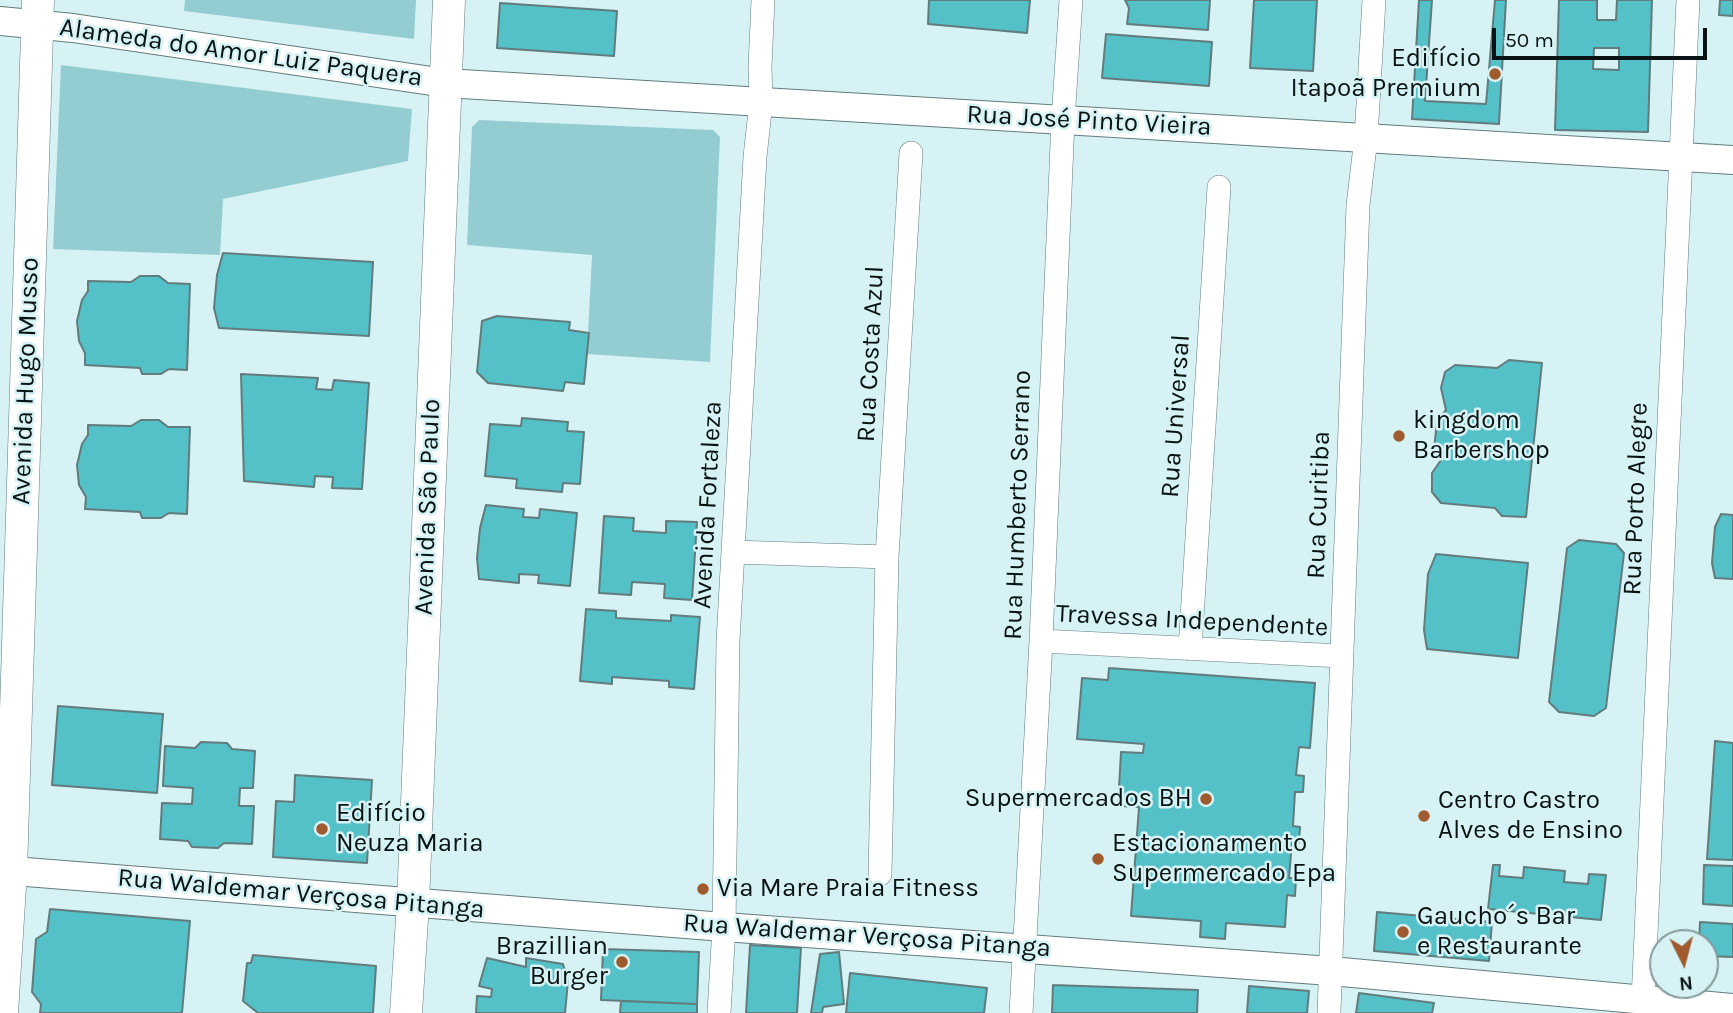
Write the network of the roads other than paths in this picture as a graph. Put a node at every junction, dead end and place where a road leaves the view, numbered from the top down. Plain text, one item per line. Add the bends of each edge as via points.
1 (449, 0) edge
2 (763, 0) edge
3 (1071, 0) edge
4 (1374, 0) edge
5 (1688, 0) edge
6 (37, 12) edge
7 (0, 20) edge
8 (445, 83) junction
9 (761, 102) junction
10 (1063, 120) junction
11 (1366, 138) junction
12 (911, 153) dead end
13 (1679, 156) junction
14 (1733, 160) edge
15 (1219, 187) dead end
16 (733, 552) junction
17 (887, 557) junction
18 (1041, 641) junction
19 (1190, 649) junction
20 (1341, 656) junction
21 (6, 870) edge
22 (880, 874) dead end
23 (413, 903) junction
24 (724, 927) junction
25 (1025, 947) junction
26 (1331, 971) junction
27 (1643, 1001) junction
28 (1733, 1008) edge
29 (2, 1013) edge
30 (406, 1013) edge
31 (719, 1013) edge
32 (1021, 1013) edge
33 (1329, 1013) edge

1 - 8 main road, Avenida São Paulo
2 - 9 street, Avenida Fortaleza
3 - 10 street, Rua Humberto Serrano
4 - 11 street, Rua Curitiba
5 - 13 street, Rua Porto Alegre
6 - 7 street
6 - 8 street, Alameda do Amor Luiz Paquera
6 - 21 main road, Avenida Hugo Musso
8 - 9 street, Rua José Pinto Vieira
8 - 23 main road, Avenida São Paulo
9 - 10 street, Rua José Pinto Vieira
9 - 16 street, Avenida Fortaleza
10 - 11 street, Rua José Pinto Vieira
10 - 18 street, Rua Humberto Serrano
11 - 13 street, Rua José Pinto Vieira
11 - 20 street, Rua Curitiba via 1358,205
12 - 17 street, Rua Costa Azul
13 - 14 street, Rua José Pinto Vieira
13 - 27 street, Rua Porto Alegre
15 - 19 street, Rua Universal
16 - 17 street
16 - 24 street, Avenida Fortaleza
17 - 22 street, Rua Costa Azul
18 - 19 street, Travessa Independente
18 - 25 street, Rua Humberto Serrano
19 - 20 street, Travessa Independente
20 - 26 street, Rua Curitiba
21 - 23 street, Rua Waldemar Verçosa Pitanga
21 - 29 main road, Avenida Hugo Musso
23 - 24 street, Rua Waldemar Verçosa Pitanga
23 - 30 main road, Avenida São Paulo
24 - 25 street, Rua Waldemar Verçosa Pitanga
24 - 31 street, Avenida Fortaleza
25 - 26 street, Rua Waldemar Verçosa Pitanga
25 - 32 street, Rua Humberto Serrano
26 - 27 street, Rua Waldemar Verçosa Pitanga
26 - 33 street, Rua Curitiba
27 - 28 street, Rua Waldemar Verçosa Pitanga

